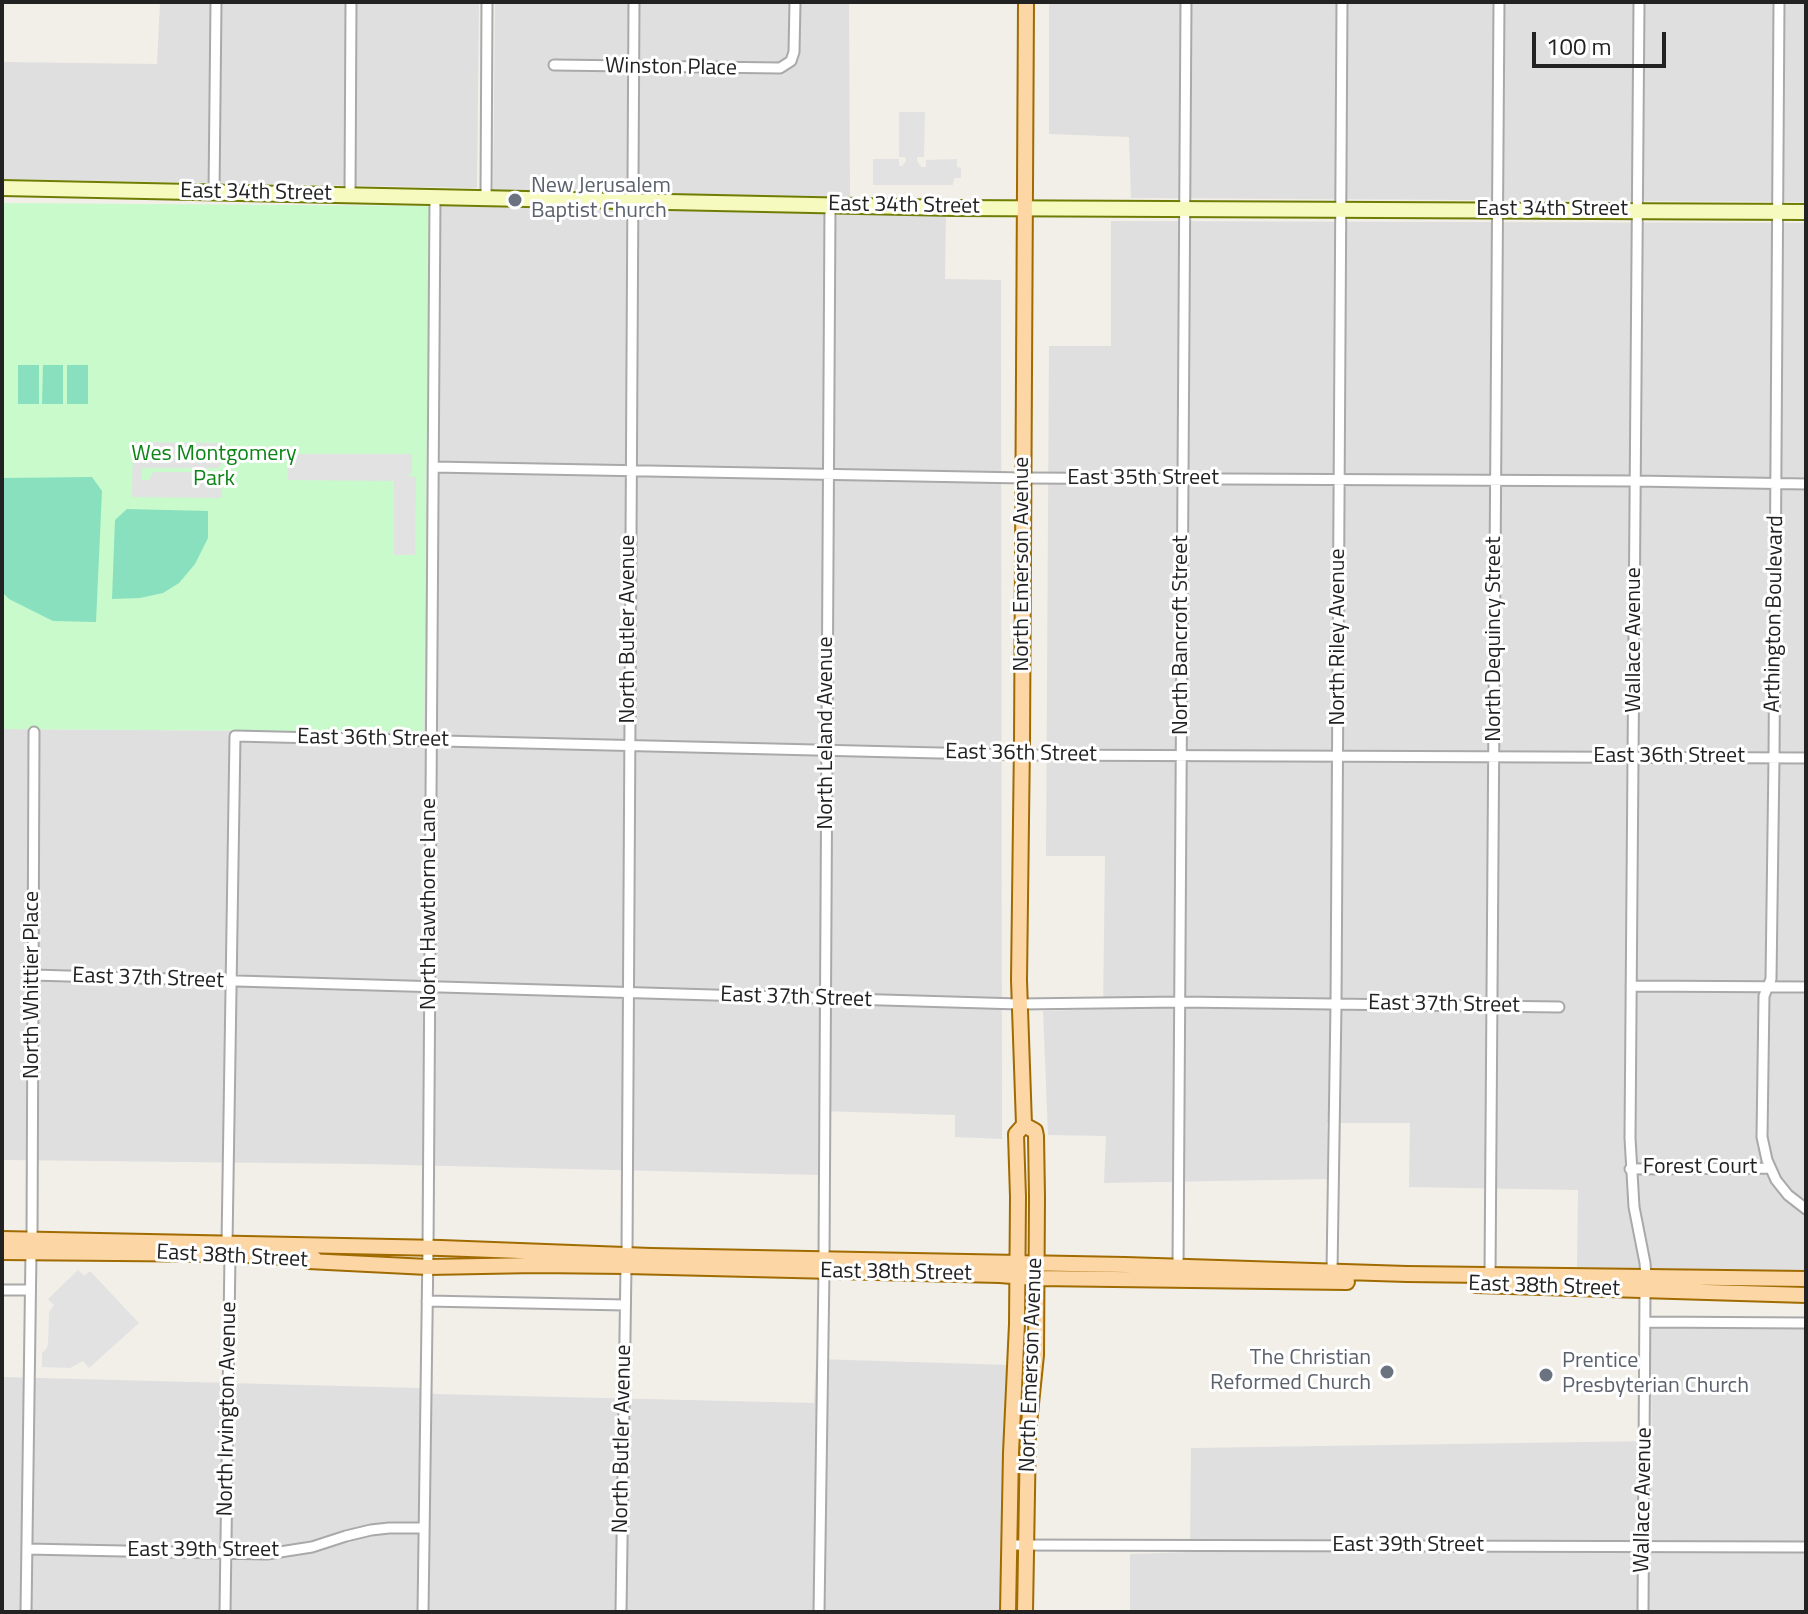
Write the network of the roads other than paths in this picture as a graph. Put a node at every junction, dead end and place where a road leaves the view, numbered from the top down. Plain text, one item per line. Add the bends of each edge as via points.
1 (216, 2) edge
2 (351, 2) edge
3 (487, 2) edge
4 (634, 2) edge
5 (795, 2) edge
6 (1026, 2) edge
7 (1186, 2) edge
8 (1342, 2) edge
9 (1499, 2) edge
10 (1639, 2) edge
11 (1779, 2) edge
12 (554, 65) dead end
13 (634, 67) junction
14 (2, 188) edge
15 (214, 193) junction
16 (350, 195) junction
17 (435, 197) junction
18 (486, 198) junction
19 (633, 200) junction
20 (830, 206) junction
21 (1024, 207) junction
22 (1185, 209) junction
23 (1341, 209) junction
24 (1497, 211) junction
25 (1638, 211) junction
26 (1778, 212) junction
27 (1806, 212) edge
28 (433, 467) junction
29 (631, 471) junction
30 (829, 475) junction
31 (1024, 478) junction
32 (1183, 479) junction
33 (1340, 480) junction
34 (1495, 481) junction
35 (1636, 481) junction
36 (1776, 484) junction
37 (1806, 484) edge
38 (34, 732) dead end
39 (235, 736) joint
40 (431, 741) junction
41 (629, 745) junction
42 (827, 750) junction
43 (1022, 755) junction
44 (1182, 755) junction
45 (1338, 756) junction
46 (1494, 757) junction
47 (1634, 757) junction
48 (1774, 758) junction
49 (1806, 758) edge
50 (33, 975) junction
51 (232, 981) junction
52 (1631, 986) junction
53 (430, 987) junction
54 (1768, 987) junction
55 (1801, 987) edge
56 (627, 992) junction
57 (1806, 997) edge
58 (826, 999) junction
59 (1180, 1002) junction
60 (1019, 1004) junction
61 (1336, 1004) junction
62 (1492, 1006) junction
63 (1559, 1007) dead end
64 (1024, 1125) junction
65 (1770, 1168) junction
66 (1630, 1169) junction
67 (1806, 1209) edge
68 (2, 1239) edge
69 (31, 1245) junction
70 (428, 1248) junction
71 (229, 1249) junction
72 (2, 1252) edge
73 (626, 1260) junction
74 (824, 1266) junction
75 (428, 1267) junction
76 (1178, 1268) junction
77 (1018, 1270) junction
78 (1037, 1271) junction
79 (1332, 1272) junction
80 (1490, 1275) junction
81 (1806, 1279) edge
82 (1646, 1284) junction
83 (2, 1290) edge
84 (30, 1290) junction
85 (1806, 1295) edge
86 (427, 1301) junction
87 (625, 1305) junction
88 (1646, 1322) junction
89 (1806, 1323) edge
90 (424, 1528) junction
91 (1009, 1545) junction
92 (1026, 1545) junction
93 (1643, 1547) junction
94 (1806, 1547) edge
95 (27, 1549) junction
96 (226, 1554) junction
97 (26, 1612) edge
98 (225, 1612) edge
99 (423, 1612) edge
100 (621, 1612) edge
101 (819, 1612) edge
102 (1008, 1612) edge
103 (1025, 1612) edge
104 (1643, 1612) edge

1 - 15 street
2 - 16 street
3 - 18 street
4 - 13 street, North Butler Avenue
5 - 13 street, Winston Place via 794,52 787,64 774,69
6 - 21 main road, North Emerson Avenue
7 - 22 street, North Bancroft Street
8 - 23 street, North Riley Avenue
9 - 24 street, North Dequincy Street
10 - 25 street, Wallace Avenue
11 - 26 street, Arthington Boulevard
12 - 13 street, Winston Place
13 - 19 street, North Butler Avenue
14 - 15 main road, East 34th Street
15 - 16 main road, East 34th Street
16 - 17 main road, East 34th Street
17 - 18 main road, East 34th Street
17 - 28 street, North Hawthorne Lane
18 - 19 main road, East 34th Street
19 - 20 main road, East 34th Street
19 - 29 street, North Butler Avenue
20 - 21 main road, East 34th Street
20 - 30 street, North Leland Avenue
21 - 22 main road, East 34th Street
21 - 31 main road, North Emerson Avenue
22 - 23 main road, East 34th Street
22 - 32 street, North Bancroft Street
23 - 24 main road, East 34th Street
23 - 33 street, North Riley Avenue
24 - 25 main road, East 34th Street
24 - 34 street, North Dequincy Street
25 - 26 main road, East 34th Street
25 - 35 street, Wallace Avenue
26 - 27 main road, East 34th Street
26 - 36 street, Arthington Boulevard
28 - 29 street, East 35th Street
28 - 40 street, North Hawthorne Lane
29 - 30 street, East 35th Street
29 - 41 street, North Butler Avenue
30 - 31 street, East 35th Street
30 - 42 street, North Leland Avenue
31 - 32 street, East 35th Street
31 - 43 main road, North Emerson Avenue
32 - 33 street, East 35th Street
32 - 44 street, North Bancroft Street
33 - 34 street, East 35th Street
33 - 45 street, North Riley Avenue
34 - 35 street, East 35th Street
34 - 46 street, North Dequincy Street
35 - 36 street, East 35th Street
35 - 47 street, Wallace Avenue
36 - 37 street, East 35th Street
36 - 48 street, Arthington Boulevard
38 - 50 street, North Whittier Place
39 - 40 street, East 36th Street
39 - 51 street, North Irvington Avenue
40 - 41 street, East 36th Street
40 - 53 street, North Hawthorne Lane
41 - 42 street, East 36th Street
41 - 56 street, North Butler Avenue
42 - 43 street, East 36th Street
42 - 58 street, North Leland Avenue
43 - 44 street, East 36th Street
43 - 60 main road, North Emerson Avenue
44 - 45 street, East 36th Street
44 - 59 street, North Bancroft Street
45 - 46 street, East 36th Street
45 - 61 street, North Riley Avenue
46 - 47 street, East 36th Street
46 - 62 street, North Dequincy Street
47 - 48 street, East 36th Street
47 - 52 street, Wallace Avenue
48 - 49 street, East 36th Street
48 - 54 street, Arthington Boulevard
50 - 51 street, East 37th Street
50 - 69 street, North Whittier Place
51 - 53 street, East 37th Street
51 - 71 street, North Irvington Avenue
52 - 54 street
52 - 66 street, Wallace Avenue
53 - 56 street, East 37th Street
53 - 70 street, North Hawthorne Lane
54 - 55 street
54 - 65 street, Arthington Boulevard via 1762,1137
55 - 57 street
56 - 58 street, East 37th Street
56 - 73 street, North Butler Avenue
58 - 60 street, East 37th Street
58 - 74 street, North Leland Avenue
59 - 60 street, East 37th Street
59 - 61 street, East 37th Street
59 - 76 street, North Bancroft Street
60 - 64 main road, North Emerson Avenue
61 - 62 street, East 37th Street
61 - 79 street, North Riley Avenue
62 - 63 street, East 37th Street
62 - 80 street, North Dequincy Street
64 - 77 main road, North Emerson Avenue via 1016,1134
64 - 78 main road, North Emerson Avenue via 1036,1136
65 - 66 street, Forest Court
65 - 67 street, Arthington Boulevard via 1783,1189
66 - 82 street, Wallace Avenue
68 - 69 main road, East 38th Street
69 - 71 main road, East 38th Street
69 - 72 main road, East 38th Street
69 - 84 street, North Whittier Place
70 - 71 main road, East 38th Street
70 - 73 main road, East 38th Street
70 - 75 street, North Hawthorne Lane
71 - 75 main road, East 38th Street via 315,1259 308,1261
71 - 96 street, North Irvington Avenue
73 - 74 main road, East 38th Street
73 - 75 main road, East 38th Street
73 - 87 street, North Butler Avenue
74 - 77 main road, East 38th Street via 921,1260
74 - 101 street, North Leland Avenue
75 - 86 street, North Hawthorne Lane
76 - 78 main road, East 38th Street via 1125,1265
76 - 79 main road, East 38th Street
77 - 78 main road, East 38th Street
77 - 91 main road, North Emerson Avenue
78 - 82 main road, East 38th Street via 1573,1287
78 - 92 main road, North Emerson Avenue
79 - 80 main road, East 38th Street
80 - 82 main road, East 38th Street
81 - 82 main road, East 38th Street
82 - 85 main road, East 38th Street
82 - 88 street, Wallace Avenue
83 - 84 street
84 - 95 street, North Whittier Place
86 - 87 street
86 - 90 street, North Hawthorne Lane
87 - 100 street, North Butler Avenue
88 - 89 street
88 - 93 street, Wallace Avenue
90 - 96 street, East 39th Street via 356,1533 292,1551
90 - 99 street, North Hawthorne Lane
91 - 92 street, East 39th Street
91 - 102 main road, North Emerson Avenue
92 - 93 street, East 39th Street
92 - 103 main road, North Emerson Avenue
93 - 94 street, East 39th Street
93 - 104 street, Wallace Avenue
95 - 96 street, East 39th Street
95 - 97 street, North Whittier Place
96 - 98 street, North Irvington Avenue

